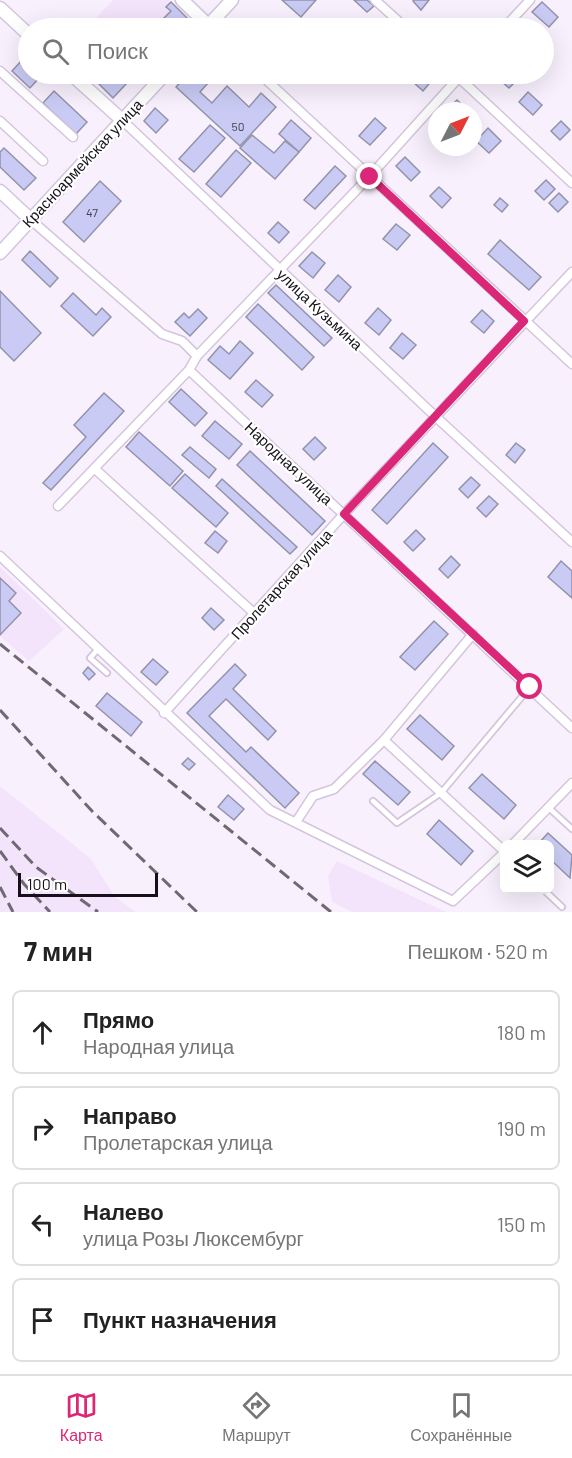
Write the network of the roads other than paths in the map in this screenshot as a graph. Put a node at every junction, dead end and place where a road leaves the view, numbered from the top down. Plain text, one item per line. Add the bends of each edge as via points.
1 (182, 0) edge
2 (232, 0) edge
3 (375, 0) edge
4 (530, 0) edge
5 (0, 8) edge
6 (199, 18) edge
7 (217, 18) edge
8 (395, 18) edge
9 (513, 18) edge
10 (18, 25) edge
11 (0, 71) edge
12 (82, 84) edge
13 (156, 84) edge
14 (271, 84) edge
15 (450, 84) edge
16 (468, 84) edge
17 (122, 120) junction
18 (0, 121) edge
19 (73, 137) dead end
20 (43, 161) dead end
21 (370, 177) junction
22 (572, 183) edge
23 (0, 191) edge
24 (31, 220) junction
25 (0, 253) edge
26 (279, 270) junction
27 (572, 272) edge
28 (524, 321) junction
29 (197, 356) junction
30 (572, 364) edge
31 (189, 370) junction
32 (436, 417) junction
33 (95, 469) junction
34 (58, 506) dead end
35 (344, 514) junction
36 (572, 542) edge
37 (0, 556) edge
38 (255, 614) junction
39 (473, 634) junction
40 (98, 650) junction
41 (107, 673) dead end
42 (530, 687) junction
43 (164, 713) junction
44 (572, 728) edge
45 (384, 740) junction
46 (572, 783) edge
47 (441, 793) junction
48 (373, 801) dead end
49 (548, 807) junction
50 (296, 822) junction
51 (572, 830) edge
52 (517, 840) edge
53 (500, 848) edge
54 (500, 856) edge
55 (548, 894) edge
56 (562, 907) dead end

1 - 6 street
2 - 7 street
3 - 8 street
4 - 9 street
5 - 10 street
11 - 19 street
12 - 17 street, улица Кузьмина
13 - 17 street, Красноармейская улица
14 - 21 street
15 - 21 street
16 - 22 street
17 - 24 street, Красноармейская улица
17 - 26 street, улица Кузьмина
18 - 20 street
21 - 26 street
21 - 28 street
23 - 24 street
24 - 25 street, Красноармейская улица
24 - 29 street via 162,334 182,341
26 - 29 street
26 - 32 street, улица Кузьмина
27 - 28 street, Пролетарская улица
28 - 30 street
28 - 32 street, Пролетарская улица
29 - 31 street
31 - 33 street
31 - 35 street, Народная улица
32 - 35 street, Пролетарская улица
32 - 36 street, улица Кузьмина
33 - 34 street
33 - 38 street
35 - 38 street, Пролетарская улица
35 - 39 street, Народная улица
37 - 40 street
38 - 43 street, Пролетарская улица
39 - 42 street, Народная улица
39 - 45 street
40 - 41 lane via 90,658
40 - 43 street
42 - 44 street, Народная улица
42 - 47 lane
43 - 50 street via 262,804
45 - 47 street
45 - 50 street via 334,789 313,796
46 - 49 street
47 - 48 lane via 397,823
47 - 53 street
49 - 51 lane
49 - 52 street
50 - 54 street via 453,901
55 - 56 lane

